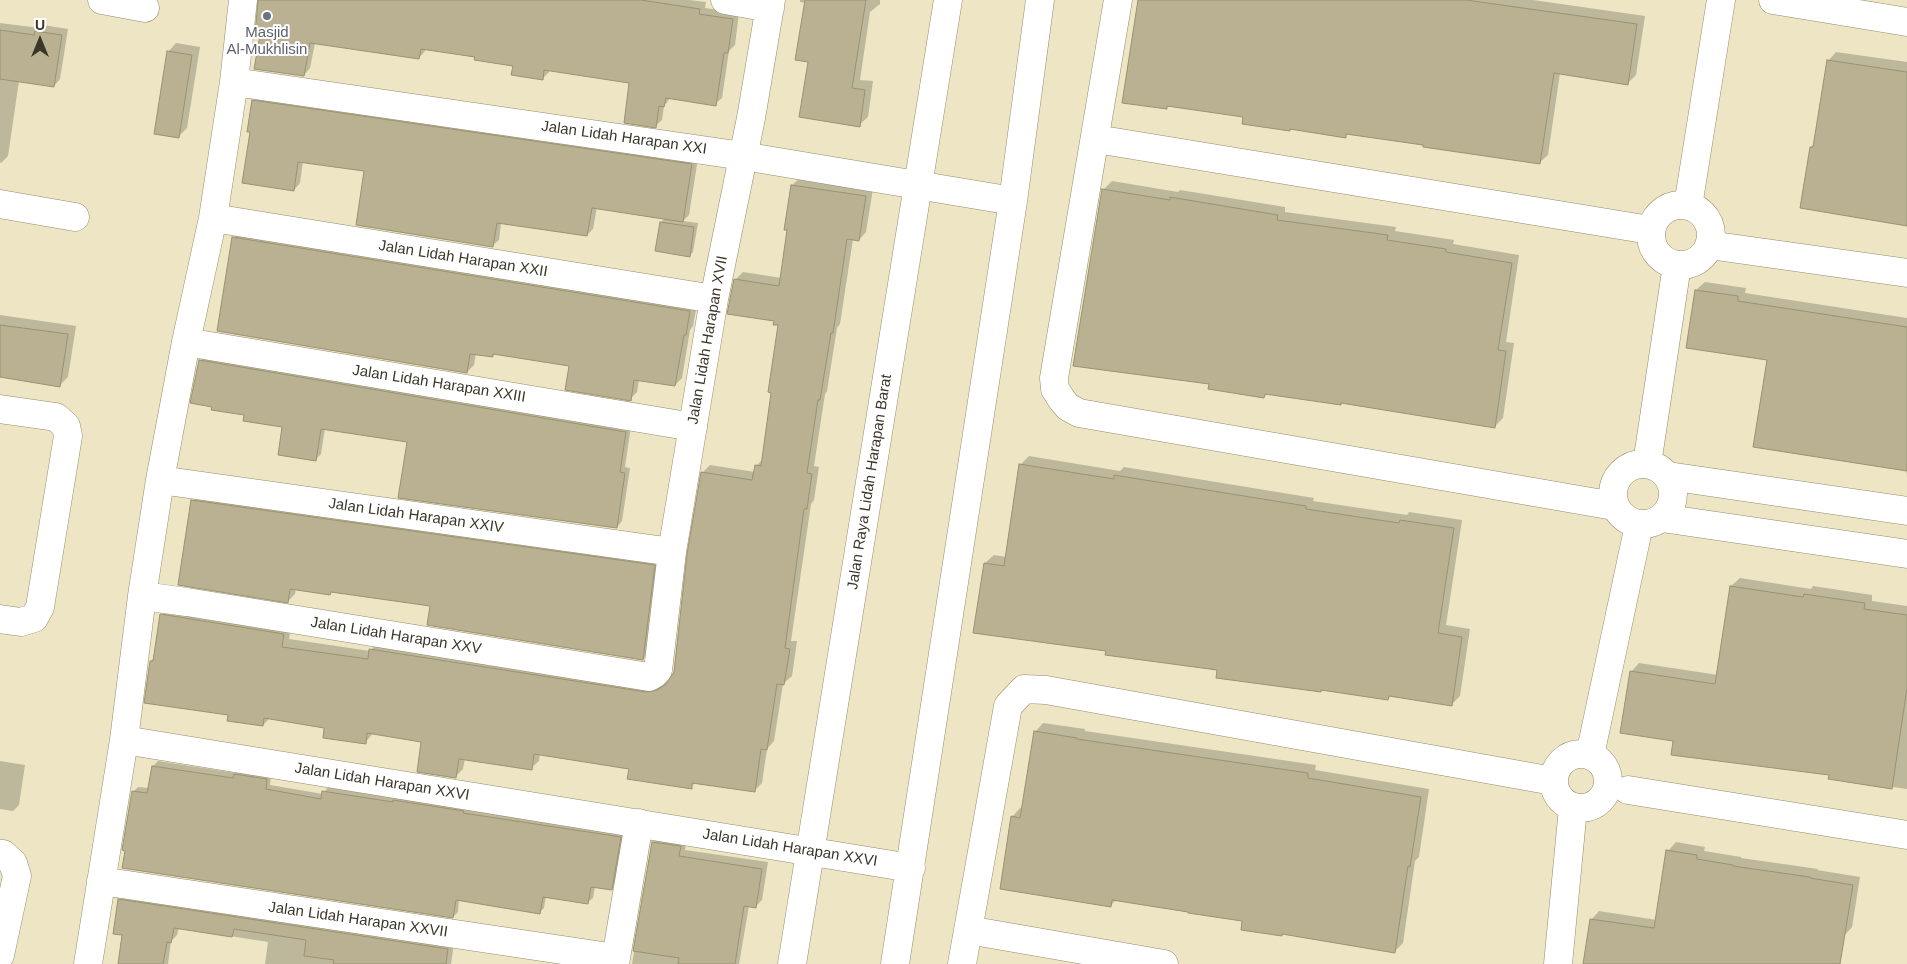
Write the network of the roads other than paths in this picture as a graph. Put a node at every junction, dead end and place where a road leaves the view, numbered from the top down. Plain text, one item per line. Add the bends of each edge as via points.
1 (102, 0) edge
2 (243, 0) edge
3 (725, 0) edge
4 (948, 0) edge
5 (1040, 0) edge
6 (1118, 0) edge
7 (1721, 0) edge
8 (1772, 0) edge
9 (770, 4) edge
10 (145, 8) dead end
11 (1907, 22) edge
12 (234, 82) junction
13 (1096, 139) junction
14 (743, 156) junction
15 (917, 186) junction
16 (1013, 201) junction
17 (0, 204) edge
18 (1688, 206) junction
19 (75, 217) dead end
20 (213, 218) junction
21 (1650, 230) junction
22 (1709, 245) junction
23 (1677, 265) junction
24 (1907, 273) edge
25 (714, 299) junction
26 (186, 342) junction
27 (0, 409) edge
28 (693, 427) junction
29 (1657, 470) junction
30 (160, 480) junction
31 (1614, 506) junction
32 (1907, 511) edge
33 (1907, 518) edge
34 (1650, 521) junction
35 (672, 552) junction
36 (1904, 553) edge
37 (142, 596) junction
38 (0, 619) edge
39 (649, 677) joint
40 (124, 740) junction
41 (1590, 755) junction
42 (1553, 780) junction
43 (1628, 790) dead end
44 (1573, 808) junction
45 (639, 824) junction
46 (1907, 835) edge
47 (810, 852) junction
48 (0, 854) edge
49 (911, 868) junction
50 (101, 881) junction
51 (968, 930) junction
52 (0, 955) edge
53 (615, 961) edge
54 (88, 964) edge
55 (792, 964) edge
56 (895, 964) edge
57 (962, 964) edge
58 (1164, 964) edge
59 (1558, 964) edge

1 - 10 street
2 - 12 street
3 - 9 street
4 - 15 street, Jalan Raya Lidah Harapan Barat
5 - 16 street
6 - 13 street
7 - 18 street
8 - 11 street
9 - 14 street, Jalan Lidah Harapan XVII
12 - 14 street, Jalan Lidah Harapan XXI
12 - 20 street
13 - 21 street
13 - 31 street via 1054,378 1055,389 1068,407 1079,413
14 - 15 street, Jalan Lidah Harapan XXI
14 - 25 street, Jalan Lidah Harapan XVII
15 - 16 street, Jalan Lidah Harapan XXI
15 - 47 street, Jalan Raya Lidah Harapan Barat
16 - 49 street
17 - 19 street
18 - 21 street via 1671,206 1658,216
18 - 22 street via 1699,211 1707,221 1711,232
20 - 25 street, Jalan Lidah Harapan XXII
20 - 26 street
21 - 23 street via 1652,246 1662,259
22 - 23 street via 1697,261
22 - 24 street
23 - 29 street
25 - 28 street, Jalan Lidah Harapan XVII
26 - 28 street, Jalan Lidah Harapan XXIII
26 - 30 street
27 - 38 street via 56,417 66,426 68,436 40,607 34,618 21,622
28 - 35 street, Jalan Lidah Harapan XVII
29 - 31 street via 1631,466 1618,475 1612,490
29 - 32 street
29 - 34 street via 1673,491 1671,506
30 - 35 street, Jalan Lidah Harapan XXIV
30 - 37 street
31 - 34 street via 1624,518
33 - 36 street
34 - 36 street
34 - 41 street
35 - 39 street, Jalan Lidah Harapan XVII via 658,670
37 - 39 street, Jalan Lidah Harapan XXV
37 - 40 street
40 - 45 street, Jalan Lidah Harapan XXVI
40 - 50 street
41 - 42 street via 1565,758 1556,768
41 - 44 street via 1602,763 1608,776 1608,789 1600,802 1587,808
42 - 44 street via 1555,792 1562,802
42 - 51 street via 1046,690 1024,689 1008,706
43 - 46 street
44 - 59 street
45 - 47 street, Jalan Lidah Harapan XXVI
45 - 53 street
47 - 49 street, Jalan Lidah Harapan XXVI
47 - 55 street, Jalan Raya Lidah Harapan Barat
48 - 52 street via 13,863 17,876
49 - 56 street
50 - 53 street, Jalan Lidah Harapan XXVII
50 - 54 street
51 - 57 street
51 - 58 street

